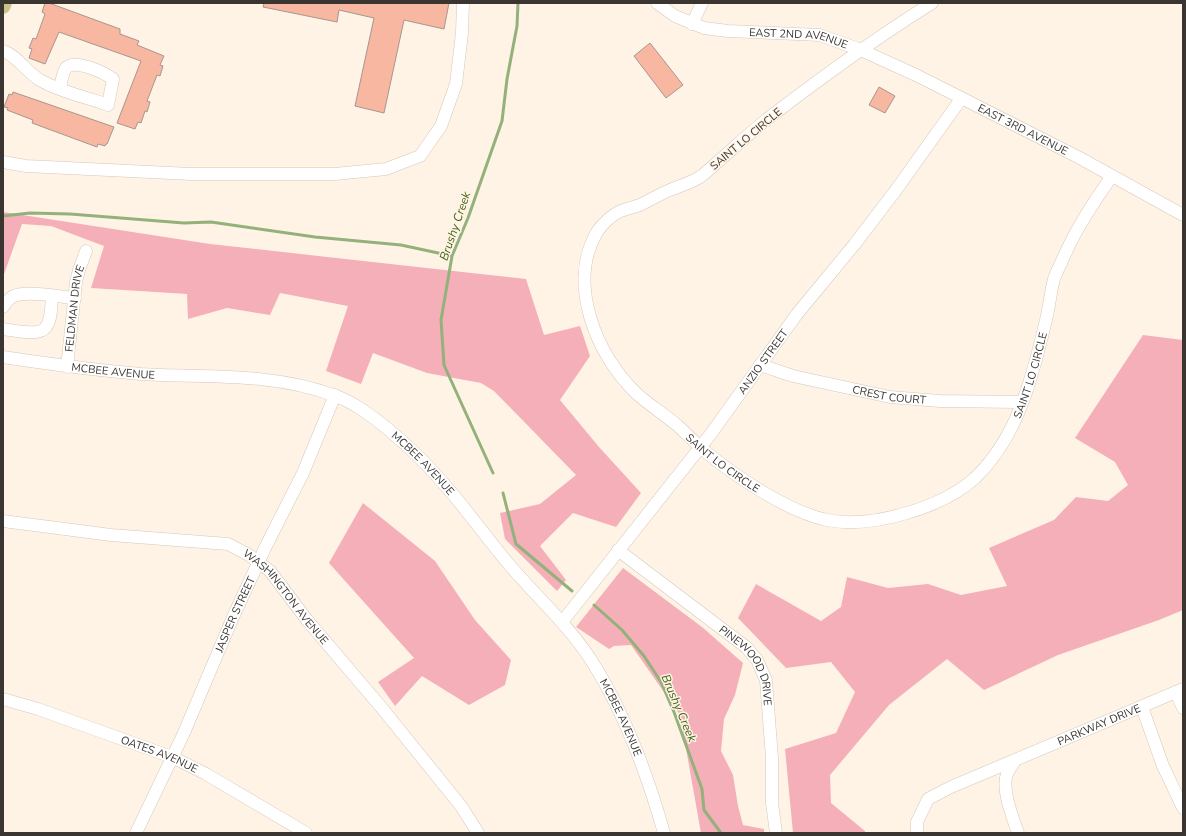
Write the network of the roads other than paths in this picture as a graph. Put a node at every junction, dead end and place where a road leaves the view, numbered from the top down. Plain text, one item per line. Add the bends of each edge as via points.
1 (463, 3) edge
2 (657, 3) edge
3 (702, 3) edge
4 (932, 3) edge
5 (916, 7) edge
6 (692, 24) junction
7 (861, 50) junction
8 (3, 51) edge
9 (60, 89) junction
10 (961, 99) junction
11 (3, 162) edge
12 (1112, 176) junction
13 (1183, 215) edge
14 (86, 251) dead end
15 (52, 296) junction
16 (75, 298) junction
17 (3, 307) edge
18 (3, 329) edge
19 (3, 357) edge
20 (760, 365) junction
21 (68, 367) junction
22 (335, 395) junction
23 (1022, 402) junction
24 (700, 447) junction
25 (3, 520) edge
26 (618, 550) junction
27 (258, 562) junction
28 (562, 622) junction
29 (1180, 691) edge
30 (3, 699) edge
31 (1142, 707) junction
32 (1183, 708) edge
33 (172, 757) junction
34 (1015, 760) junction
35 (1183, 808) edge
36 (136, 833) edge
37 (306, 833) edge
38 (478, 833) edge
39 (664, 833) edge
40 (776, 833) edge
41 (916, 833) edge
42 (1018, 833) edge

1 - 11 street via 456,84 442,126 420,156 386,169 335,174 191,174 26,166
2 - 6 street, EAST 2ND AVENUE
3 - 6 street
4 - 5 street, EAST 2ND AVENUE
5 - 7 street, EAST 2ND AVENUE
6 - 7 street, EAST 2ND AVENUE via 728,31 820,35
7 - 10 street, EAST 3RD AVENUE
7 - 24 street, SAINT LO CIRCLE via 768,119 700,177 638,206 618,212 598,229 587,255 584,286 589,315 615,369 636,392
8 - 9 street via 13,56 33,76
9 - 9 street via 108,105 113,79 79,64 72,65 67,67
10 - 12 street, EAST 3RD AVENUE
10 - 20 street, ANZIO STREET via 896,190 797,314
12 - 13 street, EAST 3RD AVENUE
12 - 23 street, SAINT LO CIRCLE via 1082,221 1054,277 1044,329
14 - 16 street, FELDMAN DRIVE via 79,270
15 - 16 street
15 - 17 street via 13,296
15 - 18 street via 50,315 44,330 33,333
16 - 21 street, FELDMAN DRIVE
19 - 21 street, MCBEE AVENUE
20 - 23 street, CREST COURT via 792,376 890,397 940,401
20 - 24 street, ANZIO STREET
21 - 22 street, MCBEE AVENUE via 143,374 226,376 267,380
22 - 27 street, JASPER STREET via 303,473
22 - 28 street, MCBEE AVENUE via 381,423 411,448 464,507 493,546
23 - 24 street, SAINT LO CIRCLE via 998,451 973,479 944,499 909,513 876,520 825,520 799,511 741,477
24 - 26 street, ANZIO STREET
25 - 27 street, WASHINGTON AVENUE via 111,535 228,544
26 - 28 street, ANZIO STREET
26 - 40 street, PINEWOOD DRIVE via 746,647 757,660 766,680 772,758 772,803
27 - 33 street, JASPER STREET
27 - 38 street, WASHINGTON AVENUE via 270,571 307,620 381,707 461,806
28 - 39 street, MCBEE AVENUE via 590,658 629,730
29 - 31 street, PARKWAY DRIVE
29 - 32 street
30 - 33 street, OATES AVENUE
31 - 34 street, PARKWAY DRIVE
31 - 35 street via 1163,766
33 - 36 street, JASPER STREET
33 - 37 street, OATES AVENUE
34 - 41 street, PARKWAY DRIVE via 928,799 917,822
34 - 42 street via 1006,775 1006,789

